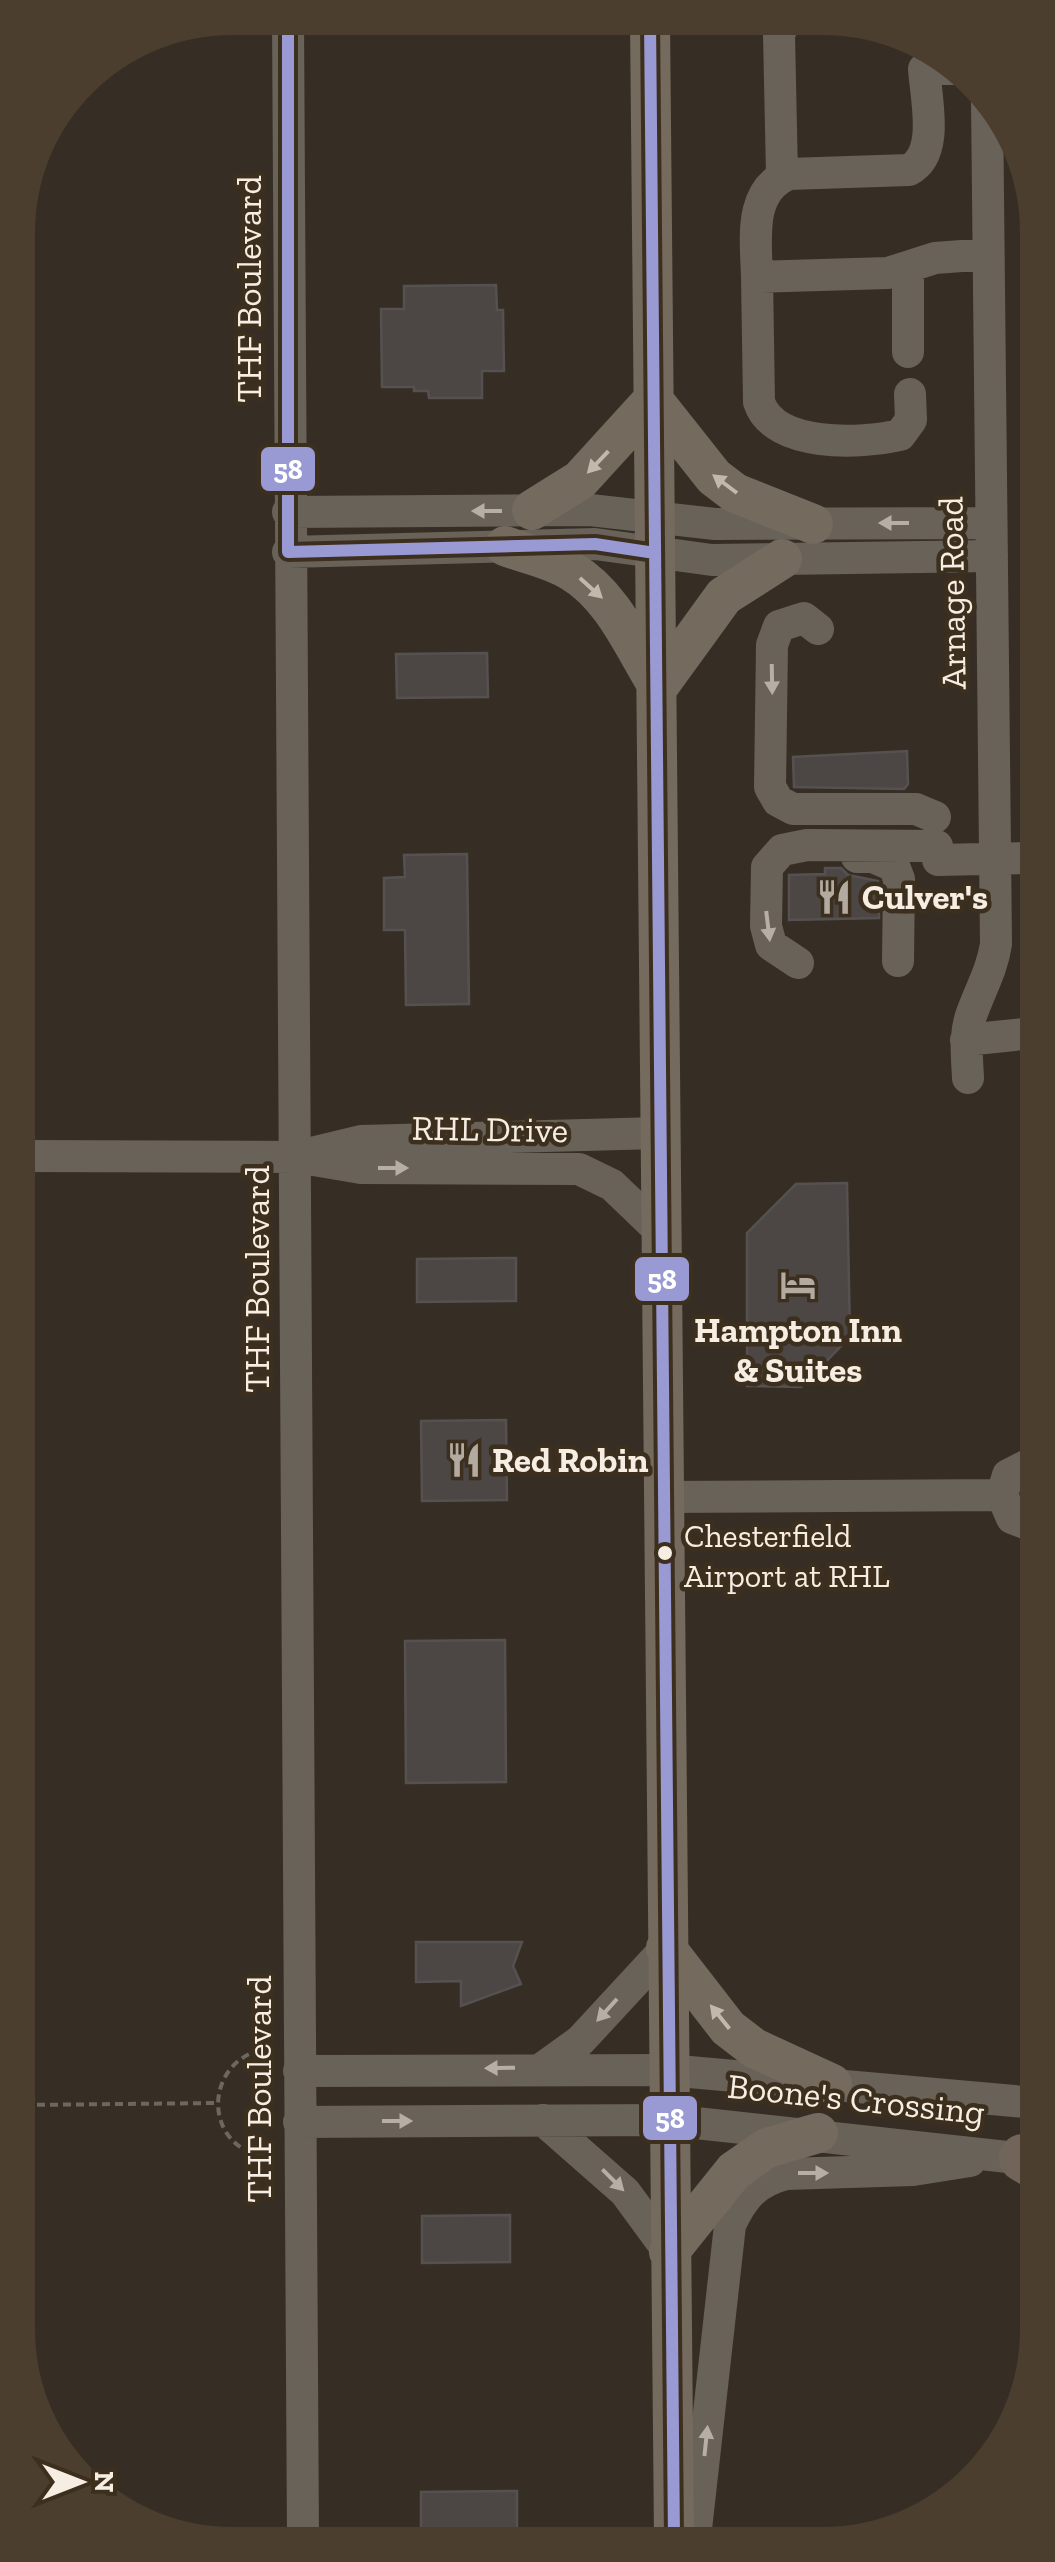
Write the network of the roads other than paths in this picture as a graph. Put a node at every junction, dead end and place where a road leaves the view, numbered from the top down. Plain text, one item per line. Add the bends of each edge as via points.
1 (288, 35) edge
2 (650, 35) edge
3 (779, 35) edge
4 (930, 67) edge
5 (986, 123) edge
6 (782, 176) junction
7 (988, 254) junction
8 (908, 270) junction
9 (757, 277) junction
10 (908, 352) dead end
11 (910, 394) dead end
12 (653, 400) junction
13 (532, 510) junction
14 (288, 512) junction
15 (991, 523) junction
16 (813, 524) junction
17 (654, 535) junction
18 (505, 546) junction
19 (288, 552) junction
20 (992, 556) junction
21 (782, 559) junction
22 (818, 628) dead end
23 (658, 686) junction
24 (937, 841) junction
25 (995, 858) junction
26 (1020, 858) edge
27 (767, 868) junction
28 (898, 962) dead end
29 (798, 963) dead end
30 (1020, 1034) edge
31 (966, 1040) junction
32 (968, 1078) dead end
33 (660, 1134) junction
34 (35, 1156) edge
35 (296, 1157) junction
36 (661, 1232) junction
37 (1020, 1470) edge
38 (662, 1496) junction
39 (1002, 1496) junction
40 (1020, 1522) edge
41 (666, 1948) junction
42 (298, 2060) junction
43 (544, 2068) junction
44 (667, 2070) junction
45 (832, 2084) junction
46 (1020, 2102) edge
47 (543, 2120) junction
48 (668, 2120) junction
49 (299, 2122) junction
50 (818, 2134) junction
51 (1020, 2159) edge
52 (1020, 2161) edge
53 (670, 2252) junction
54 (303, 2527) edge
55 (674, 2527) edge
56 (696, 2527) edge

1 - 14 street, THF Boulevard
2 - 12 main road
3 - 6 street
4 - 6 street via 928,152 918,166
5 - 7 street, Arnage Road
6 - 9 street via 758,208
7 - 8 street via 935,258
7 - 15 street, Arnage Road
8 - 9 street
8 - 10 street
9 - 11 street via 762,414 782,432 833,438 900,434 911,420
12 -> 13 main road via 580,480
16 -> 12 main road via 735,493 714,477
12 - 17 main road
13 -> 14 street
13 - 17 street
14 - 19 street, THF Boulevard
15 -> 16 street
15 - 20 street, Arnage Road
16 - 17 street via 715,524
17 - 18 street
17 - 21 street via 712,560
17 - 23 main road
18 - 19 street
18 -> 23 main road via 590,585
19 - 35 street, THF Boulevard
20 - 21 street
20 - 25 street, Arnage Road
21 - 23 main road via 724,596
22 -> 24 street via 804,618 780,626 772,645 770,787 793,809 916,809
23 - 33 main road
24 - 25 street
24 - 27 street via 807,845 782,850
25 - 26 street
25 - 31 street, Arnage Road via 992,970
27 - 28 street via 801,858 873,857 894,866
27 -> 29 street via 771,945
30 - 31 street
31 - 32 street, Arnage Road
33 - 35 street, RHL Drive via 361,1141
33 - 36 main road
34 - 35 street, RHL Drive
35 -> 36 street, RHL Drive via 360,1168 580,1169 612,1185
35 - 42 street, THF Boulevard
36 - 38 main road
37 - 39 street via 1008,1476
38 - 39 street
38 - 41 main road
39 - 40 street
41 -> 43 street via 580,2041
41 - 44 main road
45 -> 41 main road via 754,2048 728,2028
43 -> 42 street, Boone's Crossing
42 - 49 street, THF Boulevard
43 - 44 street, Boone's Crossing
44 - 45 street, Boone's Crossing
44 - 48 main road
45 - 46 street, Boone's Crossing
47 - 48 street, Boone's Crossing
49 -> 47 street, Boone's Crossing
47 -> 53 street via 626,2192
48 - 50 street, Boone's Crossing
48 - 53 main road
49 - 54 street, THF Boulevard
50 - 51 street, Boone's Crossing
50 - 53 main road via 766,2148 734,2171
56 -> 52 street via 730,2225 741,2201 767,2179 786,2174
53 - 55 main road

